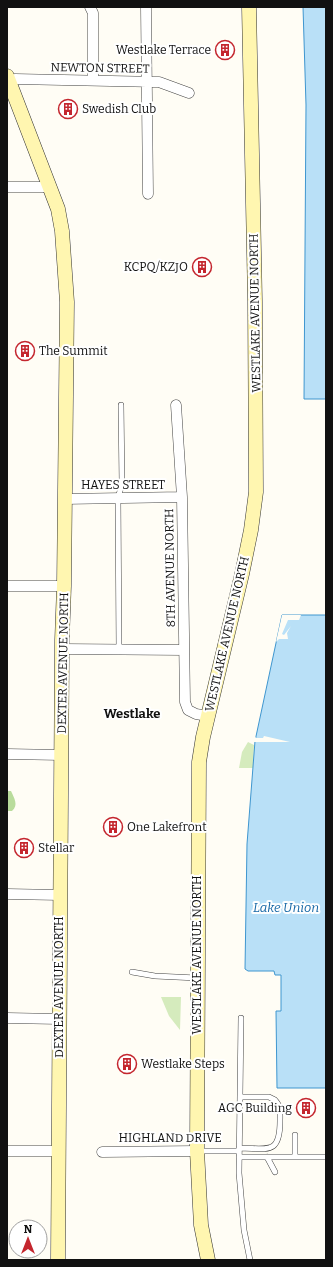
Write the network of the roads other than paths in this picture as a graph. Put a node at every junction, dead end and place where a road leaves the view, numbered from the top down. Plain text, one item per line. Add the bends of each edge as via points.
1 (90, 7) edge
2 (146, 7) edge
3 (250, 7) edge
4 (8, 80) edge
5 (93, 80) junction
6 (147, 81) junction
7 (189, 93) dead end
8 (7, 187) edge
9 (50, 187) junction
10 (148, 194) dead end
11 (121, 405) dead end
12 (176, 405) dead end
13 (182, 497) junction
14 (118, 498) junction
15 (64, 499) junction
16 (7, 586) edge
17 (64, 586) junction
18 (62, 650) junction
19 (119, 650) junction
20 (184, 650) junction
21 (208, 716) junction
22 (7, 754) edge
23 (61, 755) junction
24 (7, 894) edge
25 (60, 895) junction
26 (132, 972) dead end
27 (197, 978) junction
28 (7, 1018) edge
29 (241, 1018) dead end
30 (59, 1019) junction
31 (241, 1097) junction
32 (295, 1135) dead end
33 (7, 1151) edge
34 (58, 1151) junction
35 (197, 1151) junction
36 (102, 1152) dead end
37 (239, 1152) junction
38 (267, 1157) junction
39 (295, 1157) junction
40 (326, 1157) edge
41 (275, 1172) dead end
42 (58, 1260) edge
43 (208, 1260) edge
44 (250, 1260) edge

1 - 5 street via 93,13
2 - 6 street
3 - 21 main road, WESTLAKE AVENUE NORTH via 256,492 242,574
4 - 5 street, NEWTON STREET
4 - 9 main road, DEXTER AVENUE NORTH
5 - 6 street, NEWTON STREET
6 - 7 street, NEWTON STREET via 159,82
6 - 10 street
8 - 9 street
9 - 15 main road, DEXTER AVENUE NORTH via 62,231 67,302
11 - 14 lane via 122,484
12 - 13 street, 8TH AVENUE NORTH
13 - 14 street, HAYES STREET
13 - 20 street, 8TH AVENUE NORTH
14 - 15 street, HAYES STREET
14 - 19 lane
15 - 17 main road, DEXTER AVENUE NORTH
16 - 17 street
17 - 18 main road, DEXTER AVENUE NORTH
18 - 19 street
18 - 23 main road, DEXTER AVENUE NORTH
19 - 20 street
20 - 21 street, 8TH AVENUE NORTH via 185,702 188,710
21 - 27 main road, WESTLAKE AVENUE NORTH via 200,762
22 - 23 street
23 - 25 main road, DEXTER AVENUE NORTH
24 - 25 street
25 - 30 main road, DEXTER AVENUE NORTH
26 - 27 lane
27 - 35 main road, WESTLAKE AVENUE NORTH
28 - 30 street
29 - 31 lane
30 - 34 main road, DEXTER AVENUE NORTH
31 - 37 lane
31 - 37 lane via 269,1097 276,1100 280,1110 280,1135 277,1143 270,1148
32 - 39 lane
33 - 34 street
34 - 42 main road, DEXTER AVENUE NORTH
35 - 36 street, HIGHLAND DRIVE
35 - 37 lane, HIGHLAND DRIVE
35 - 43 main road, WESTLAKE AVENUE NORTH via 201,1226
37 - 38 lane
37 - 44 lane via 244,1230
38 - 39 lane
38 - 41 lane
39 - 40 lane

